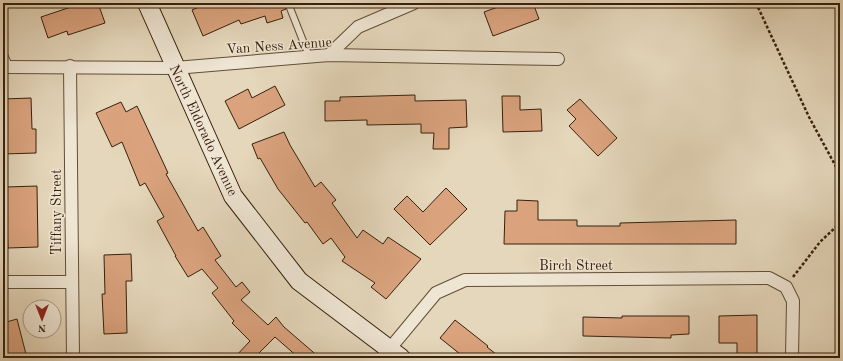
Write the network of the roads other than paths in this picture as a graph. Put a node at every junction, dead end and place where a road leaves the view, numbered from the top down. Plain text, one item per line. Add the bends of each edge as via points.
1 (147, 3) edge
2 (288, 3) edge
3 (414, 3) edge
4 (3, 52) edge
5 (329, 55) junction
6 (309, 56) junction
7 (558, 59) dead end
8 (70, 66) junction
9 (6, 67) edge
10 (175, 68) junction
11 (3, 282) edge
12 (71, 282) junction
13 (390, 355) edge
14 (73, 358) edge
15 (792, 358) edge

1 - 10 street, North Eldorado Avenue
2 - 6 lane
3 - 5 street via 358,27
4 - 9 lane
5 - 6 street, Van Ness Avenue
5 - 7 street, Van Ness Avenue
6 - 10 street, Van Ness Avenue
8 - 9 street, Van Ness Avenue
8 - 10 street, Van Ness Avenue
8 - 12 street, Tiffany Street
10 - 13 street, North Eldorado Avenue via 233,196 299,281
11 - 12 street
12 - 14 street, Tiffany Street
13 - 15 street, Birch Street via 436,293 465,280 770,278 786,287 793,301

